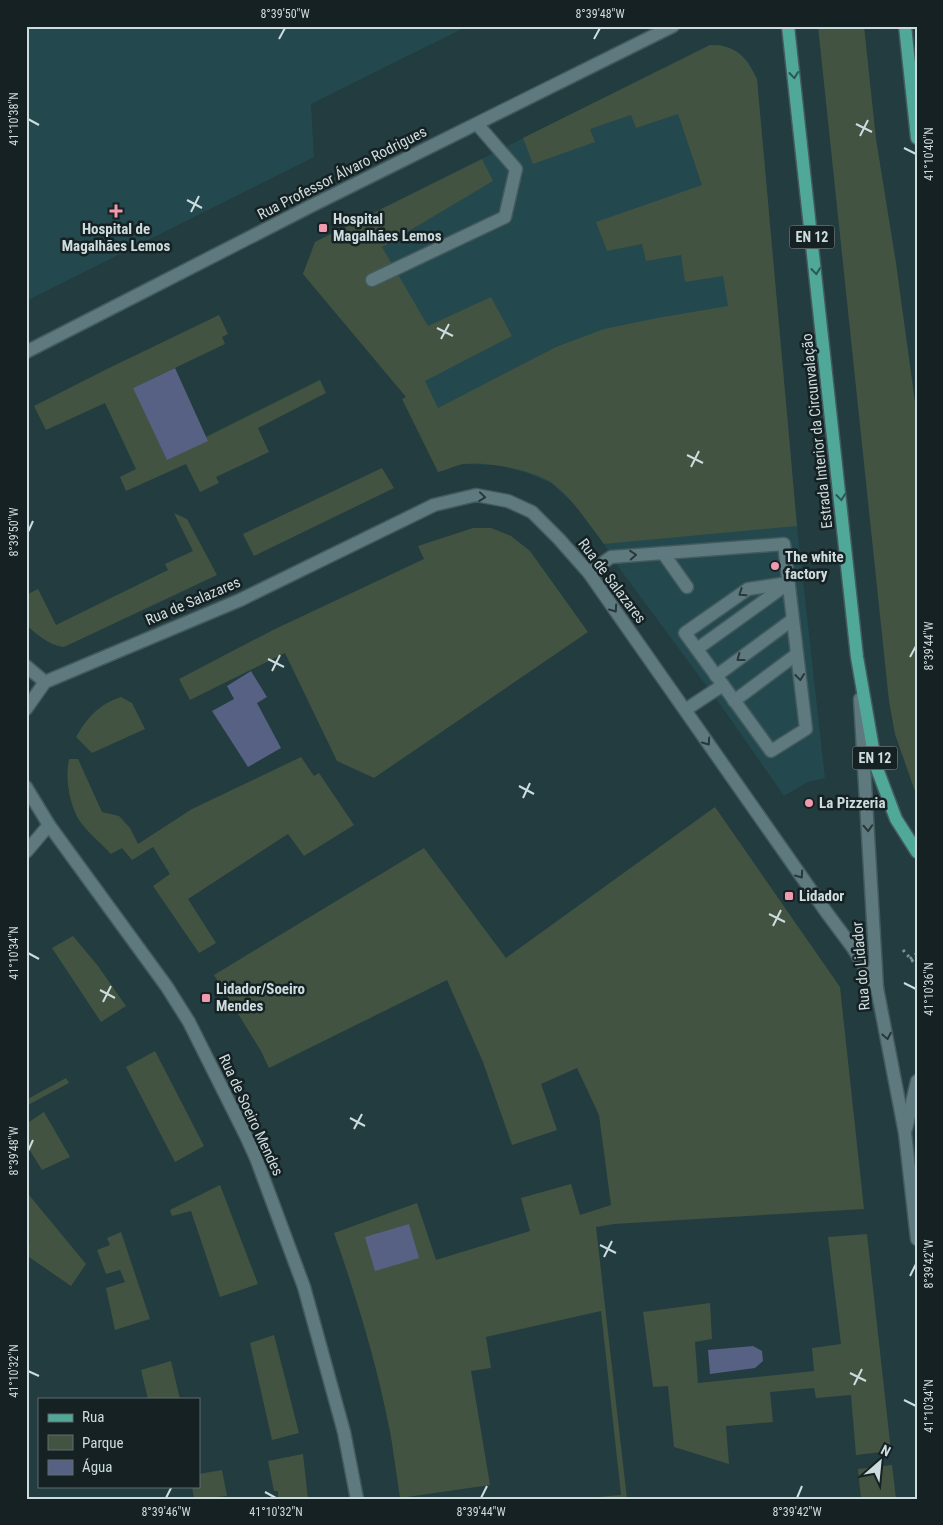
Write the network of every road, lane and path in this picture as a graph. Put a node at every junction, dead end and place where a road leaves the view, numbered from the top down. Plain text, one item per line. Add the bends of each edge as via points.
1 (673, 26) edge
2 (788, 26) edge
3 (905, 26) edge
4 (477, 124) junction
5 (917, 138) edge
6 (372, 280) dead end
7 (26, 352) edge
8 (663, 553) junction
9 (589, 573) junction
10 (788, 583) junction
11 (687, 587) dead end
12 (792, 620) junction
13 (697, 649) junction
14 (797, 654) junction
15 (857, 657) junction
16 (26, 666) edge
17 (720, 681) junction
18 (45, 682) junction
19 (734, 701) junction
20 (26, 709) edge
21 (685, 710) junction
22 (26, 787) edge
23 (49, 826) junction
24 (26, 852) edge
25 (917, 852) edge
26 (917, 953) edge
27 (910, 959) dead end
28 (877, 988) junction
29 (917, 1081) edge
30 (906, 1134) junction
31 (917, 1239) edge
32 (357, 1499) edge

1 - 4 street, Rua Professor Álvaro Rodrigues
2 -> 15 main road, Estrada Interior da Circunvalação / EN 12
3 - 5 main road
4 - 6 street via 516,169 505,217
4 - 7 street, Rua Professor Álvaro Rodrigues
9 -> 8 street via 611,557
8 - 10 street via 784,544
8 - 11 street
18 -> 9 street, Rua de Salazares via 240,600 434,505 476,496 508,501 532,512
9 -> 21 street, Rua de Salazares
10 - 12 street
10 - 13 street
10 -> 13 street via 748,588 685,633
12 - 14 street
12 -> 17 street
13 - 17 street
14 - 19 street
14 -> 19 street via 806,729 771,751
15 - 25 main road, Estrada Interior da Circunvalação / EN 12 via 876,766 896,819
15 -> 28 street, Rua do Lidador
16 - 18 street
17 - 19 street
17 - 21 street
18 - 20 street
21 -> 28 street, Rua de Salazares via 853,948
22 - 23 street, Rua de Soeiro Mendes
23 - 24 street
23 - 32 street, Rua de Soeiro Mendes via 167,987 189,1022 246,1136 304,1286 344,1432
26 - 27 path
28 -> 30 street, Rua do Lidador
29 - 30 street
30 - 31 street, Rua do Lidador

